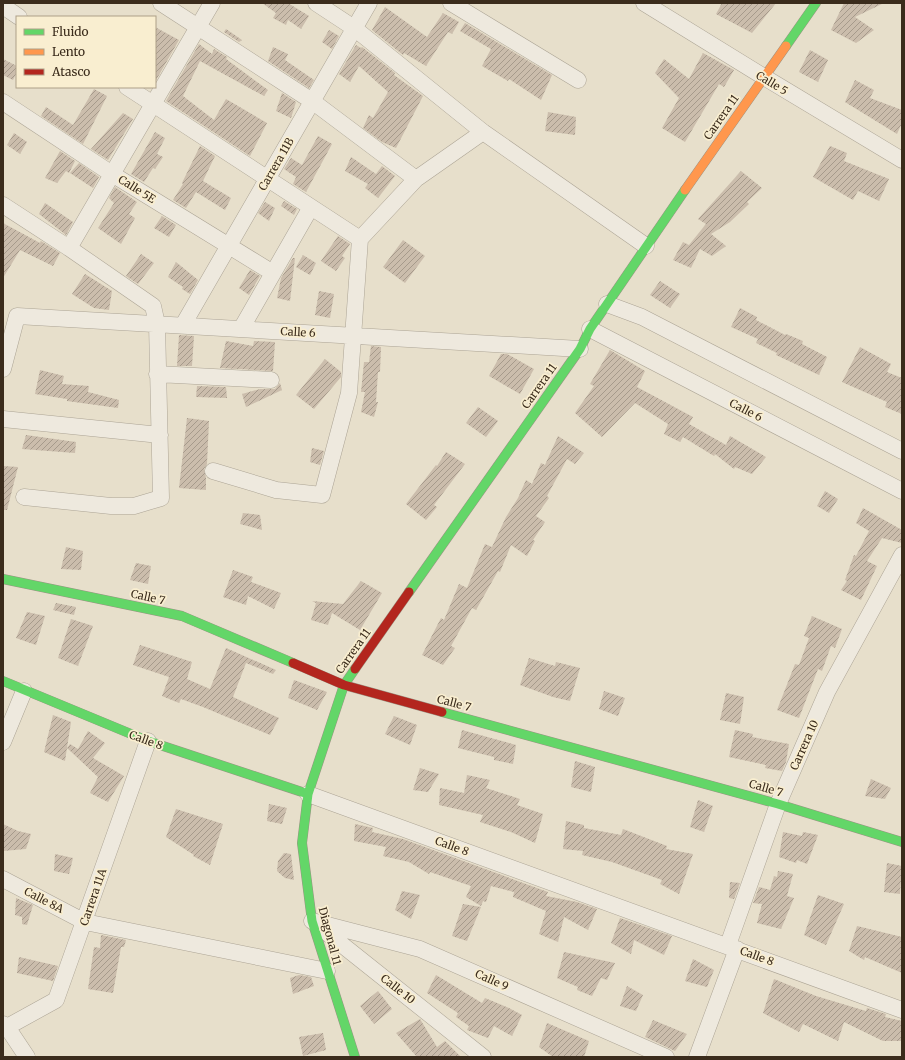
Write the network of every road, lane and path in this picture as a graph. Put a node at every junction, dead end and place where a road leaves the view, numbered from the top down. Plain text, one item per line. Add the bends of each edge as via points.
1 (5, 3) edge
2 (161, 3) edge
3 (212, 3) edge
4 (316, 3) edge
5 (369, 3) edge
6 (451, 3) edge
7 (644, 3) edge
8 (816, 3) edge
9 (3, 6) edge
10 (18, 16) edge
11 (198, 28) junction
12 (354, 28) junction
13 (764, 77) junction
14 (578, 80) dead end
15 (129, 88) edge
16 (312, 101) junction
17 (3, 102) edge
18 (153, 104) junction
19 (483, 132) junction
20 (902, 160) edge
21 (112, 174) junction
22 (267, 179) junction
23 (416, 179) junction
24 (3, 205) edge
25 (311, 207) junction
26 (360, 239) junction
27 (229, 246) junction
28 (646, 246) junction
29 (69, 248) junction
30 (273, 273) junction
31 (607, 304) junction
32 (157, 324) junction
33 (183, 325) junction
34 (241, 329) junction
35 (590, 329) junction
36 (352, 336) junction
37 (580, 349) junction
38 (3, 370) edge
39 (157, 374) junction
40 (271, 380) dead end
41 (3, 419) edge
42 (160, 435) junction
43 (902, 451) edge
44 (213, 471) dead end
45 (902, 490) edge
46 (24, 497) dead end
47 (902, 555) edge
48 (3, 578) edge
49 (3, 681) edge
50 (344, 685) junction
51 (24, 691) junction
52 (148, 741) junction
53 (3, 742) edge
54 (308, 794) junction
55 (778, 804) junction
56 (902, 842) edge
57 (3, 879) edge
58 (312, 921) junction
59 (85, 922) junction
60 (733, 947) junction
61 (327, 971) junction
62 (902, 1010) edge
63 (5, 1025) edge
64 (356, 1056) edge
65 (27, 1057) edge
66 (483, 1057) edge
67 (666, 1057) edge
68 (697, 1057) edge

1 - 9 street
2 - 11 street
3 - 11 street
4 - 12 street
5 - 12 street, Carrera 11B
6 - 14 street
7 - 13 street, Calle 5
8 - 13 street, Carrera 11
9 - 10 street
11 - 16 street
11 - 18 street
12 - 16 street, Carrera 11B
12 - 19 street
13 - 20 street, Calle 5
13 - 28 street, Carrera 11
15 - 18 street
16 - 22 street, Carrera 11B
16 - 23 street
17 - 21 street, Calle 5E
18 - 21 street
18 - 22 street
19 - 23 street
19 - 28 street
21 - 27 street, Calle 5E
21 - 29 street
22 - 25 street
22 - 27 street, Carrera 11B
23 - 26 street
24 - 29 street
25 - 26 street
25 - 30 street
26 - 36 street
27 - 30 street, Calle 5E
27 - 33 street, Carrera 11B
28 - 31 street, Carrera 11
29 - 32 street via 153,306
30 - 34 street
31 - 35 street, Carrera 11
31 - 43 street via 642,317
32 - 33 street, Calle 6
32 - 38 street, Calle 6 via 17,316
32 - 39 street
33 - 34 street, Calle 6
34 - 36 street, Calle 6
35 - 37 street, Carrera 11
35 - 45 street, Calle 6
36 - 37 street, Calle 6
36 - 44 street via 349,393 322,496 276,490
37 - 50 street, Carrera 11
39 - 40 street
39 - 42 street
41 - 42 street
42 - 46 street via 161,498 134,506 111,506
47 - 55 street, Carrera 10 via 828,692
48 - 50 street, Calle 7 via 182,616
49 - 51 street, Calle 8
50 - 54 street, Carrera 11
50 - 55 street, Calle 7
51 - 52 street, Calle 8
51 - 53 street
52 - 54 street, Calle 8
52 - 59 street, Carrera 11A
54 - 58 street, Diagonal 11 via 302,843
54 - 60 street, Calle 8
55 - 56 street, Calle 7
55 - 60 street, Carrera 10
57 - 59 street, Calle 8A
58 - 61 street, Diagonal 11
58 - 66 street, Calle 10
58 - 67 street, Calle 9 via 420,949
59 - 61 street, Calle 8A
59 - 63 street, Carrera 11A via 56,1000
60 - 62 street, Calle 8
60 - 68 street, Carrera 10
61 - 64 street, Diagonal 11
63 - 65 street

